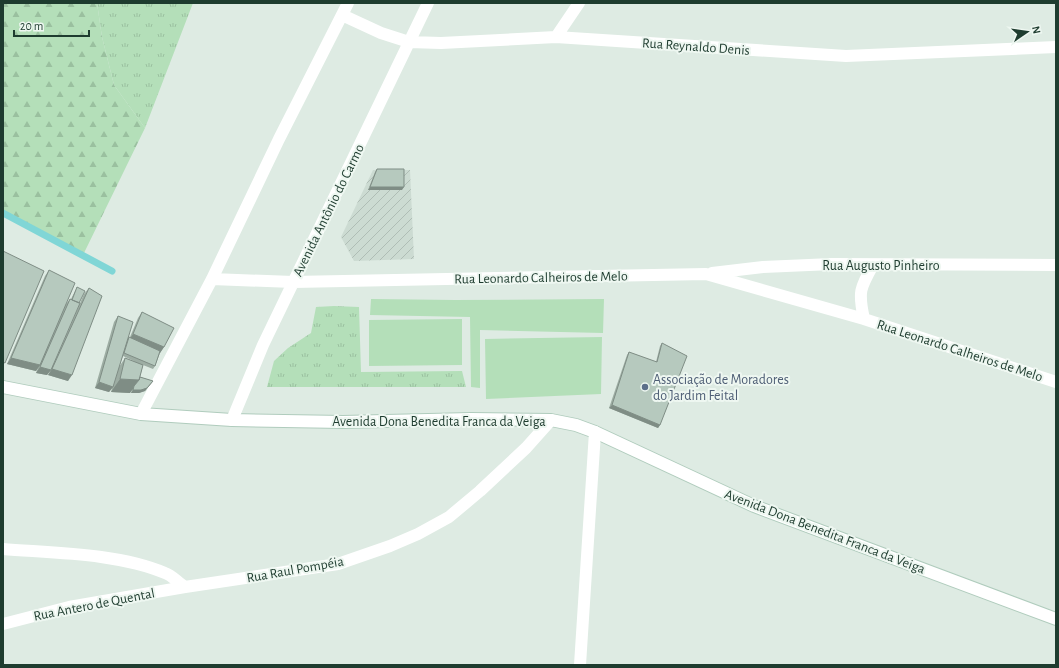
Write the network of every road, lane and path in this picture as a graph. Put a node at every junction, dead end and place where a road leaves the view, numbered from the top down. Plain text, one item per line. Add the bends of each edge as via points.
1 (348, 3) edge
2 (428, 3) edge
3 (579, 3) edge
4 (342, 15) junction
5 (556, 37) junction
6 (409, 42) junction
7 (1056, 46) edge
8 (873, 265) junction
9 (1056, 265) edge
10 (706, 274) junction
11 (212, 279) junction
12 (293, 282) junction
13 (864, 318) junction
14 (1056, 382) edge
15 (3, 386) edge
16 (141, 414) junction
17 (232, 420) junction
18 (551, 420) junction
19 (595, 432) junction
20 (3, 548) edge
21 (184, 587) junction
22 (1056, 619) edge
23 (3, 624) edge
24 (580, 665) edge

1 - 4 street
2 - 6 street, Avenida Antônio do Carmo
3 - 5 street
4 - 6 street, Rua Reynaldo Denis via 381,33
4 - 11 street
5 - 6 street, Rua Reynaldo Denis via 441,43
5 - 7 street, Rua Reynaldo Denis via 846,56
6 - 12 street, Avenida Antônio do Carmo
8 - 9 street, Rua Augusto Pinheiro
8 - 10 street, Rua Augusto Pinheiro via 763,267
8 - 13 street, Rua Leonardo Calheiros de Melo via 861,289
10 - 12 street, Rua Leonardo Calheiros de Melo
10 - 13 street, Rua Leonardo Calheiros de Melo
11 - 12 street, Rua Leonardo Calheiros de Melo
11 - 16 street
12 - 17 street, Avenida Antônio do Carmo
13 - 14 street, Rua Leonardo Calheiros de Melo
15 - 16 street, Avenida Dona Benedita Franca da Veiga
16 - 17 street, Avenida Dona Benedita Franca da Veiga
17 - 18 street, Avenida Dona Benedita Franca da Veiga
18 - 19 street, Avenida Dona Benedita Franca da Veiga
18 - 21 street, Rua Raul Pompéia via 526,448 480,491 449,517 418,534 338,564
19 - 22 street, Avenida Dona Benedita Franca da Veiga via 754,506
19 - 24 street
20 - 21 street via 124,561 166,573
21 - 23 street, Rua Antero de Quental via 69,607

